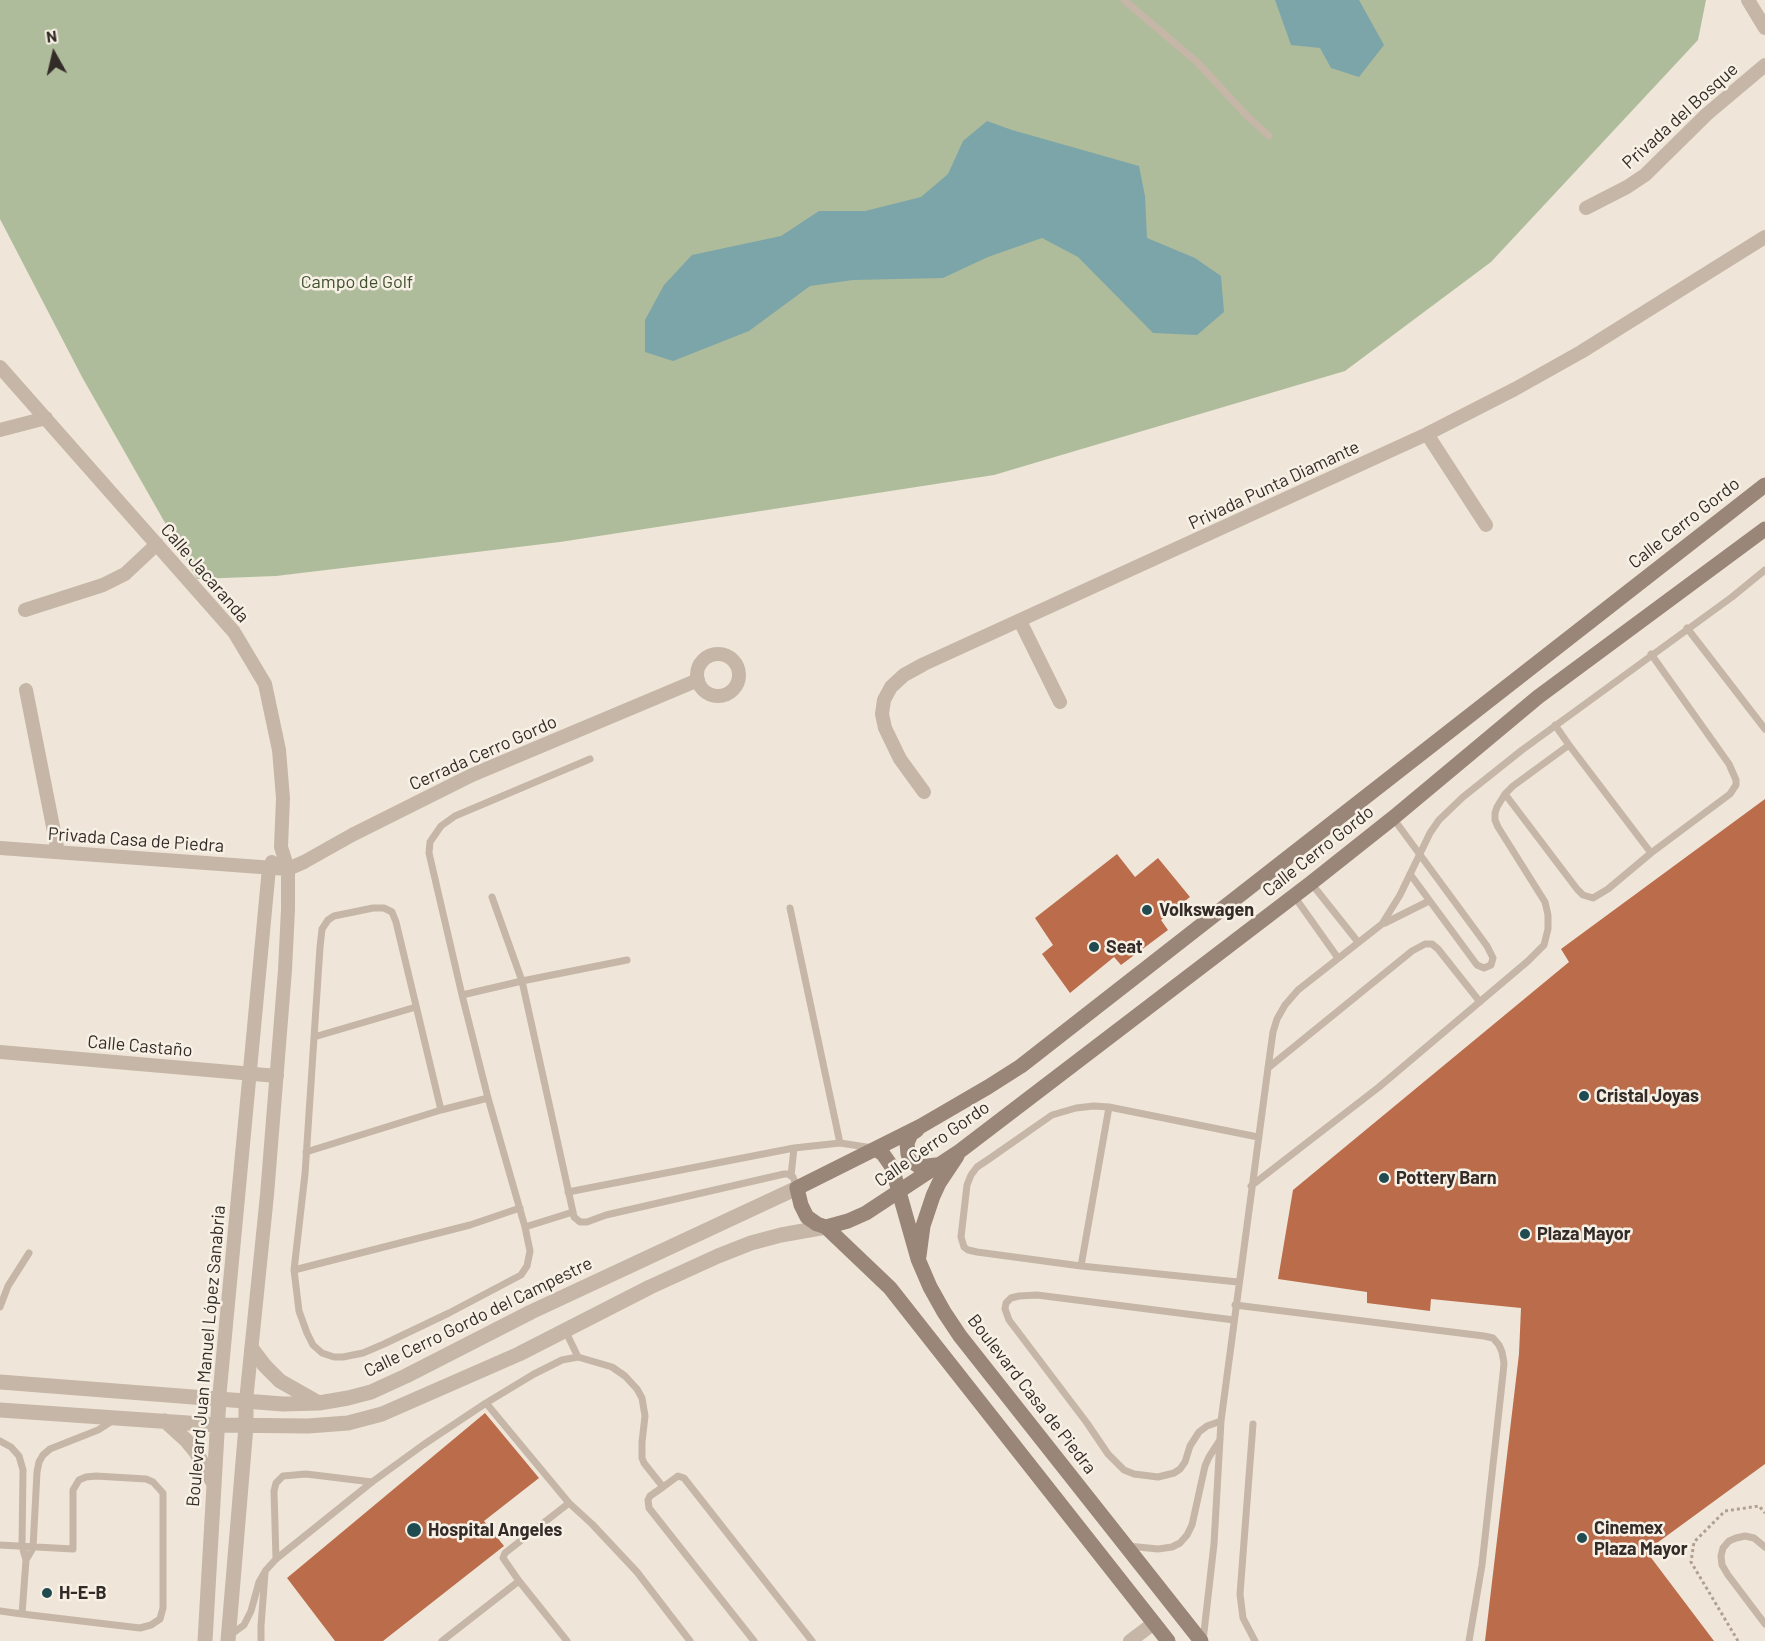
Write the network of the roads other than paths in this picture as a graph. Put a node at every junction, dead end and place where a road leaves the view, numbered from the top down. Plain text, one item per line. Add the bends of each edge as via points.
1 (1124, 0) edge
2 (1748, 0) edge
3 (1765, 28) edge
4 (1765, 65) edge
5 (1269, 136) dead end
6 (1586, 208) dead end
7 (1765, 237) edge
8 (0, 367) edge
9 (46, 418) junction
10 (0, 430) edge
11 (1427, 434) junction
12 (1765, 485) edge
13 (1486, 525) dead end
14 (1765, 529) edge
15 (157, 544) junction
16 (1765, 570) edge
17 (26, 610) dead end
18 (1020, 621) junction
19 (1687, 628) junction
20 (1651, 654) junction
21 (698, 680) dead end
22 (26, 690) dead end
23 (1060, 702) dead end
24 (1555, 725) junction
25 (1765, 729) edge
26 (1569, 745) junction
27 (590, 759) dead end
28 (924, 792) dead end
29 (1505, 794) junction
30 (1393, 818) junction
31 (281, 847) junction
32 (0, 848) edge
33 (58, 852) junction
34 (1651, 853) junction
35 (1418, 855) junction
36 (269, 868) junction
37 (288, 869) junction
38 (1410, 874) junction
39 (1311, 883) junction
40 (1294, 896) junction
41 (492, 897) dead end
42 (1429, 901) junction
43 (790, 908) dead end
44 (1382, 924) junction
45 (1358, 942) junction
46 (1338, 958) junction
47 (627, 960) dead end
48 (522, 981) junction
49 (462, 995) junction
50 (1480, 1002) junction
51 (416, 1007) junction
52 (314, 1037) junction
53 (0, 1052) edge
54 (1268, 1068) junction
55 (249, 1074) junction
56 (277, 1076) junction
57 (488, 1098) junction
58 (1109, 1107) junction
59 (441, 1110) junction
60 (921, 1126) junction
61 (1258, 1137) junction
62 (840, 1143) junction
63 (794, 1148) junction
64 (876, 1149) junction
65 (960, 1151) junction
66 (306, 1152) junction
67 (939, 1165) junction
68 (794, 1182) junction
69 (1251, 1186) junction
70 (898, 1191) junction
71 (568, 1192) junction
72 (520, 1208) junction
73 (573, 1212) junction
74 (525, 1227) junction
75 (826, 1227) junction
76 (29, 1253) dead end
77 (918, 1259) junction
78 (1081, 1266) junction
79 (294, 1270) junction
80 (1238, 1282) junction
81 (1235, 1305) junction
82 (0, 1307) edge
83 (1234, 1320) junction
84 (565, 1330) junction
85 (252, 1348) junction
86 (578, 1357) junction
87 (0, 1382) edge
88 (219, 1399) junction
89 (246, 1401) junction
90 (319, 1403) junction
91 (486, 1403) junction
92 (0, 1410) edge
93 (115, 1419) junction
94 (165, 1421) junction
95 (1221, 1421) junction
96 (1253, 1424) dead end
97 (217, 1425) junction
98 (246, 1426) junction
99 (1220, 1440) junction
100 (0, 1441) edge
101 (372, 1482) junction
102 (214, 1484) junction
103 (663, 1487) junction
104 (569, 1503) junction
105 (0, 1545) edge
106 (22, 1546) junction
107 (1126, 1546) junction
108 (1765, 1547) edge
109 (33, 1548) junction
110 (276, 1559) junction
111 (26, 1560) junction
112 (266, 1570) junction
113 (519, 1581) junction
114 (0, 1611) edge
115 (22, 1614) junction
116 (1154, 1623) junction
117 (1765, 1624) edge
118 (229, 1639) edge
119 (205, 1641) edge
120 (261, 1641) edge
121 (442, 1641) edge
122 (567, 1641) edge
123 (690, 1641) edge
124 (754, 1641) edge
125 (812, 1641) edge
126 (1130, 1641) edge
127 (1168, 1641) edge
128 (1202, 1641) edge
129 (1255, 1641) edge
130 (1469, 1641) edge

1 - 5 lane via 1198,63
2 - 3 street
4 - 6 street, Privada del Bosque via 1707,114 1645,175
7 - 11 street, Privada Punta Diamante via 1581,352
8 - 9 street, Calle Jacaranda
9 - 10 street
9 - 15 street, Calle Jacaranda
11 - 13 street
11 - 18 street, Privada Punta Diamante
12 - 60 main road, Calle Cerro Gordo via 1021,1066
14 - 30 main road, Calle Cerro Gordo via 1538,696
15 - 17 street via 125,573 104,585
15 - 31 street, Calle Jacaranda via 234,632 265,684 279,750 283,798
16 - 19 lane
18 - 23 street
18 - 28 street, Privada Punta Diamante via 924,664 891,687 884,700 885,728 900,759
19 - 20 lane
19 - 25 lane
20 - 24 lane
20 - 34 lane via 1729,764 1736,785 1730,794
21 - 37 street, Cerrada Cerro Gordo via 472,775
22 - 33 street
24 - 26 lane
24 - 35 lane via 1462,797 1439,820
26 - 29 lane
26 - 34 lane
27 - 49 lane via 455,816 441,826 430,842 429,853
29 - 34 lane via 1582,896 1599,896
29 - 50 lane via 1494,813 1495,820 1545,902 1548,929 1544,945
30 - 35 lane
30 - 39 main road, Calle Cerro Gordo
31 - 36 street, Calle Jacaranda
31 - 37 street, Calle Jacaranda
32 - 33 street, Privada Casa de Piedra
33 - 36 street, Privada Casa de Piedra
35 - 38 lane
35 - 42 lane via 1487,946 1493,958 1491,965 1484,969 1477,965
36 - 37 street, Privada Casa de Piedra
36 - 55 street, Calle Jacaranda
37 - 56 street, Calle Jacaranda
38 - 42 lane
38 - 44 lane
39 - 40 main road, Calle Cerro Gordo
39 - 45 lane
40 - 46 lane
40 - 65 main road, Calle Cerro Gordo
41 - 48 lane
42 - 44 lane
43 - 62 lane
44 - 45 lane
45 - 46 lane
46 - 54 lane via 1285,1005 1273,1032
47 - 48 lane
48 - 49 lane
48 - 71 lane
49 - 57 lane
50 - 54 lane via 1438,949 1425,944
50 - 69 lane
51 - 52 lane
51 - 52 lane via 392,912 373,908 334,916 322,929
51 - 59 lane
52 - 66 lane
53 - 55 street, Calle Castaño
54 - 61 lane
55 - 56 street, Calle Castaño
55 - 88 street, Boulevard Juan Manuel López Sanabria
56 - 85 street
57 - 59 lane
57 - 72 lane
58 - 61 lane
58 - 78 lane
58 - 78 lane via 1076,1108 1052,1115 976,1167 967,1185 961,1237 964,1247
59 - 66 lane
60 - 64 main road, Calle Cerro Gordo
60 - 67 main road via 907,1143 910,1160 920,1167
61 - 69 lane
62 - 63 lane
62 - 64 lane
63 - 68 lane
63 - 71 lane
64 - 68 main road, Calle Cerro Gordo del Campestre
64 - 70 main road, Boulevard Casa de Piedra via 892,1167
65 - 67 main road, Calle Cerro Gordo
65 - 77 main road via 933,1196
66 - 79 lane
67 - 70 main road, Calle Cerro Gordo
68 - 73 lane via 784,1174 587,1222 577,1220
68 - 75 main road via 803,1212 811,1221
68 - 90 street, Calle Cerro Gordo del Campestre via 406,1376 371,1392
69 - 80 lane
70 - 75 main road, Calle Cerro Gordo via 866,1213
70 - 77 main road, Boulevard Casa de Piedra
71 - 73 lane
72 - 74 lane
72 - 79 lane via 470,1225
73 - 74 lane
74 - 79 lane via 530,1251 521,1275 384,1344 343,1357 322,1353 313,1346 299,1311
75 - 84 street via 751,1243
75 - 116 main road via 890,1288
76 - 82 lane
77 - 107 main road, Boulevard Casa de Piedra via 960,1336
78 - 80 lane
80 - 81 lane
81 - 83 lane
81 - 130 lane via 1484,1336 1499,1345 1503,1374 1482,1565
83 - 95 lane
83 - 95 lane via 1037,1296 1011,1298 1005,1309 1009,1320 1108,1454 1124,1470 1158,1478 1174,1473 1185,1462 1199,1432
84 - 86 lane
84 - 98 street via 382,1414 348,1423
85 - 89 street
85 - 90 street via 280,1381
86 - 91 lane via 549,1365
86 - 103 lane via 612,1367 637,1389 645,1416 642,1458
87 - 88 street, Calle Cerro Gordo del Campestre
88 - 89 street, Calle Cerro Gordo del Campestre
88 - 97 street, Boulevard Juan Manuel López Sanabria
89 - 90 street, Calle Cerro Gordo del Campestre
89 - 98 street
91 - 101 lane
91 - 104 lane
92 - 93 street
93 - 94 street
93 - 109 lane via 43,1455 37,1472
94 - 97 street
94 - 102 street via 196,1452
95 - 99 lane
96 - 129 lane via 1240,1594 1243,1618
97 - 98 street
97 - 102 street, Boulevard Juan Manuel López Sanabria
98 - 118 street
99 - 107 lane via 1205,1466 1192,1525 1180,1543 1158,1549
99 - 128 lane via 1214,1544
100 - 106 lane via 19,1456 23,1470
101 - 110 lane
101 - 110 lane via 306,1474 283,1476 274,1491
102 - 119 street, Boulevard Juan Manuel López Sanabria
103 - 124 lane via 650,1496 649,1508
103 - 125 lane via 678,1476 684,1478
104 - 113 lane via 505,1553 503,1558
104 - 123 lane via 637,1572
105 - 106 lane
106 - 109 lane
106 - 111 lane
107 - 128 main road, Boulevard Casa de Piedra
108 - 117 lane via 1745,1536 1729,1541 1721,1556 1728,1575
109 - 111 lane
109 - 115 lane via 73,1549 73,1490 86,1477 146,1479 163,1493 160,1619 140,1628
110 - 112 lane
111 - 115 lane
112 - 118 lane via 244,1625
112 - 120 lane
113 - 121 lane
113 - 122 lane
114 - 115 lane
116 - 126 street
116 - 127 main road

